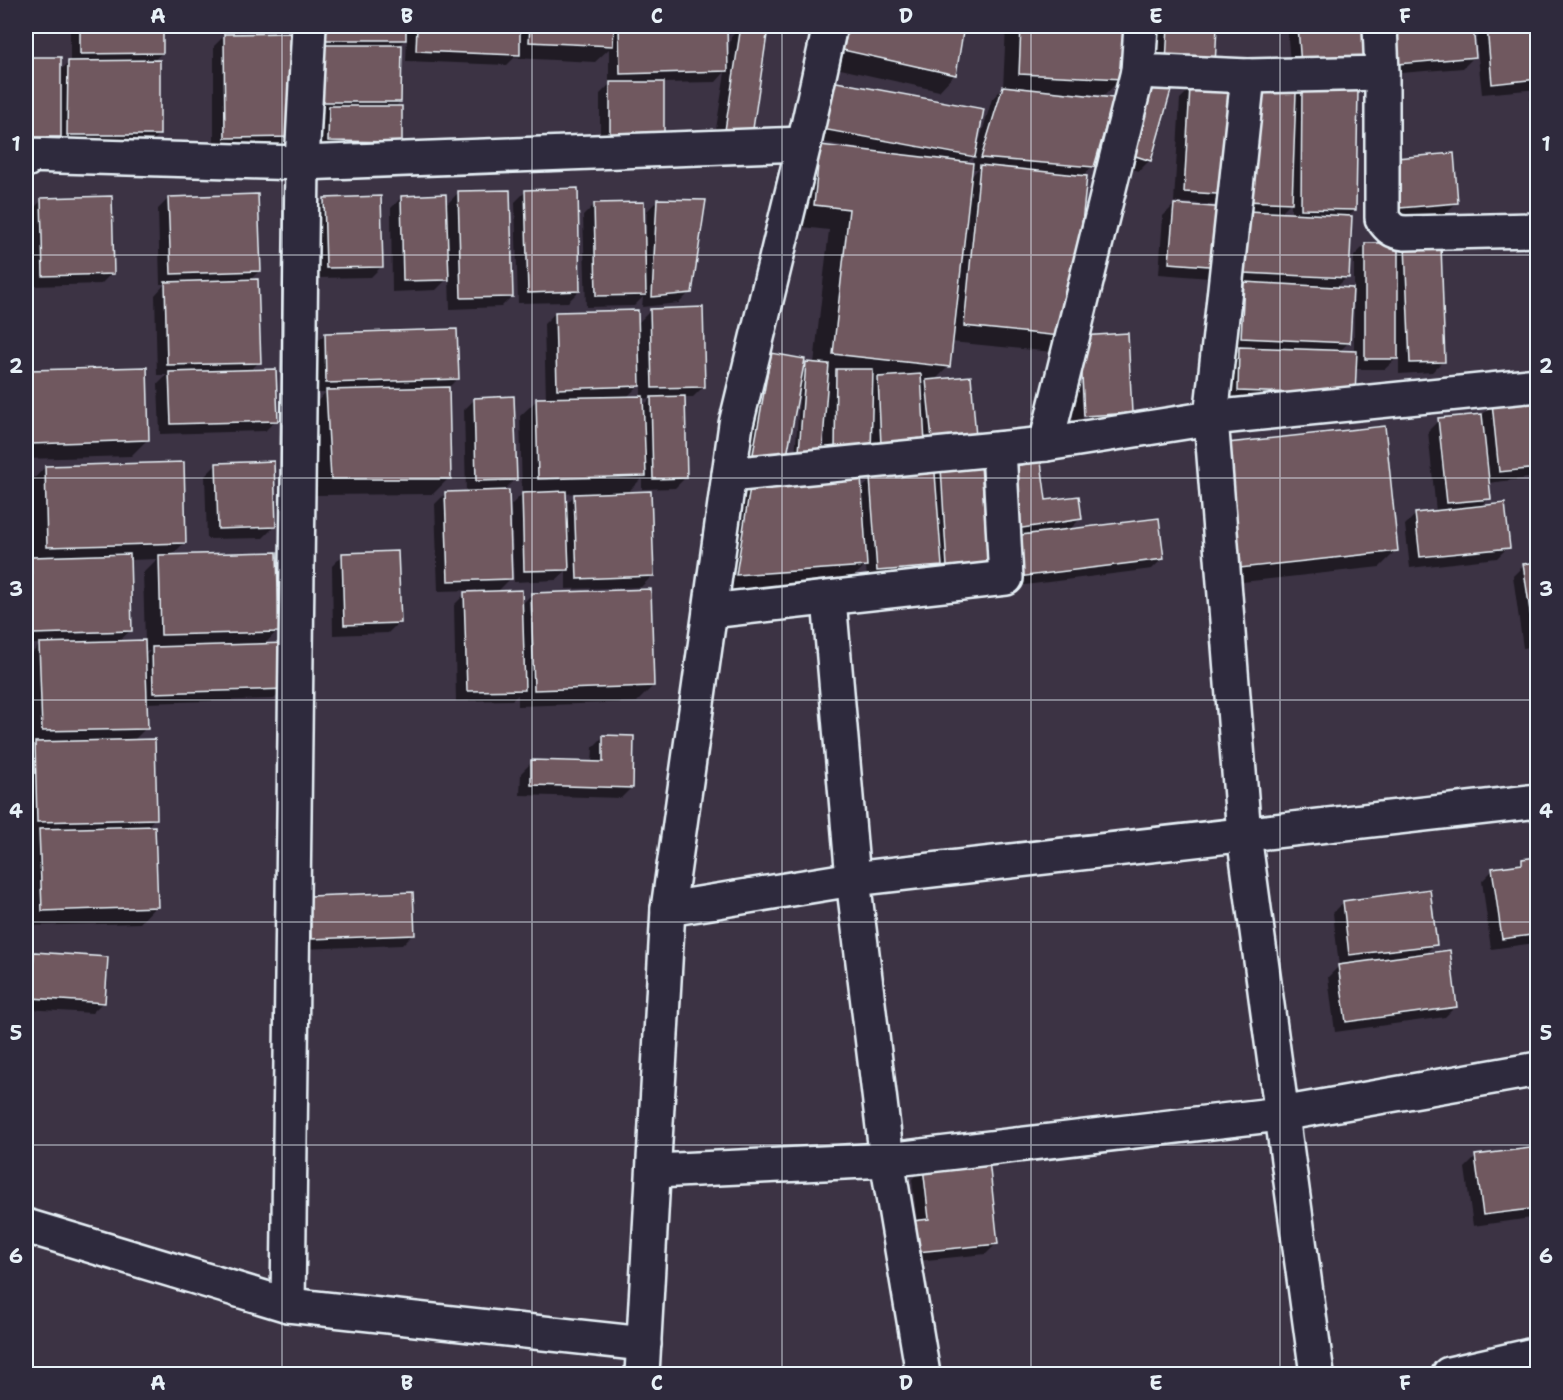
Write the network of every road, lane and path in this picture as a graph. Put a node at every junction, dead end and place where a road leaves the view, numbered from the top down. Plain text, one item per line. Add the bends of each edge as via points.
1 (309, 26) edge
2 (830, 26) edge
3 (1141, 26) edge
4 (1380, 26) edge
5 (1138, 71) junction
6 (1382, 73) junction
7 (1248, 76) junction
8 (804, 144) junction
9 (26, 160) edge
10 (302, 163) junction
11 (1538, 230) edge
12 (1538, 385) edge
13 (1211, 418) junction
14 (1046, 444) junction
15 (999, 449) junction
16 (729, 475) junction
17 (829, 599) junction
18 (710, 611) junction
19 (1538, 801) edge
20 (1244, 835) junction
21 (854, 879) junction
22 (669, 909) junction
23 (1538, 1069) edge
24 (1281, 1114) junction
25 (887, 1160) junction
26 (655, 1171) junction
27 (26, 1226) edge
28 (288, 1305) junction
29 (1538, 1354) edge
30 (643, 1359) edge
31 (922, 1374) edge
32 (1317, 1374) edge
33 (1449, 1374) edge

1 - 10 street
2 - 8 street
3 - 5 street
4 - 6 street
5 - 7 street
5 - 14 street
6 - 7 street
6 - 11 street via 1382,218 1388,226 1405,233
7 - 13 street
8 - 10 street
8 - 16 street via 736,424
9 - 10 street via 26,155
10 - 28 street
12 - 13 street
13 - 14 street
13 - 20 street
14 - 15 street
15 - 16 street
15 - 17 street via 1006,578
16 - 18 street
17 - 18 street
17 - 21 street
18 - 22 street
19 - 20 street
20 - 21 street
20 - 24 street
21 - 22 street
21 - 25 street
22 - 26 street
23 - 24 street
24 - 25 street
24 - 32 street
25 - 26 street
25 - 31 street
26 - 30 street
27 - 28 street
28 - 30 street
29 - 33 street

